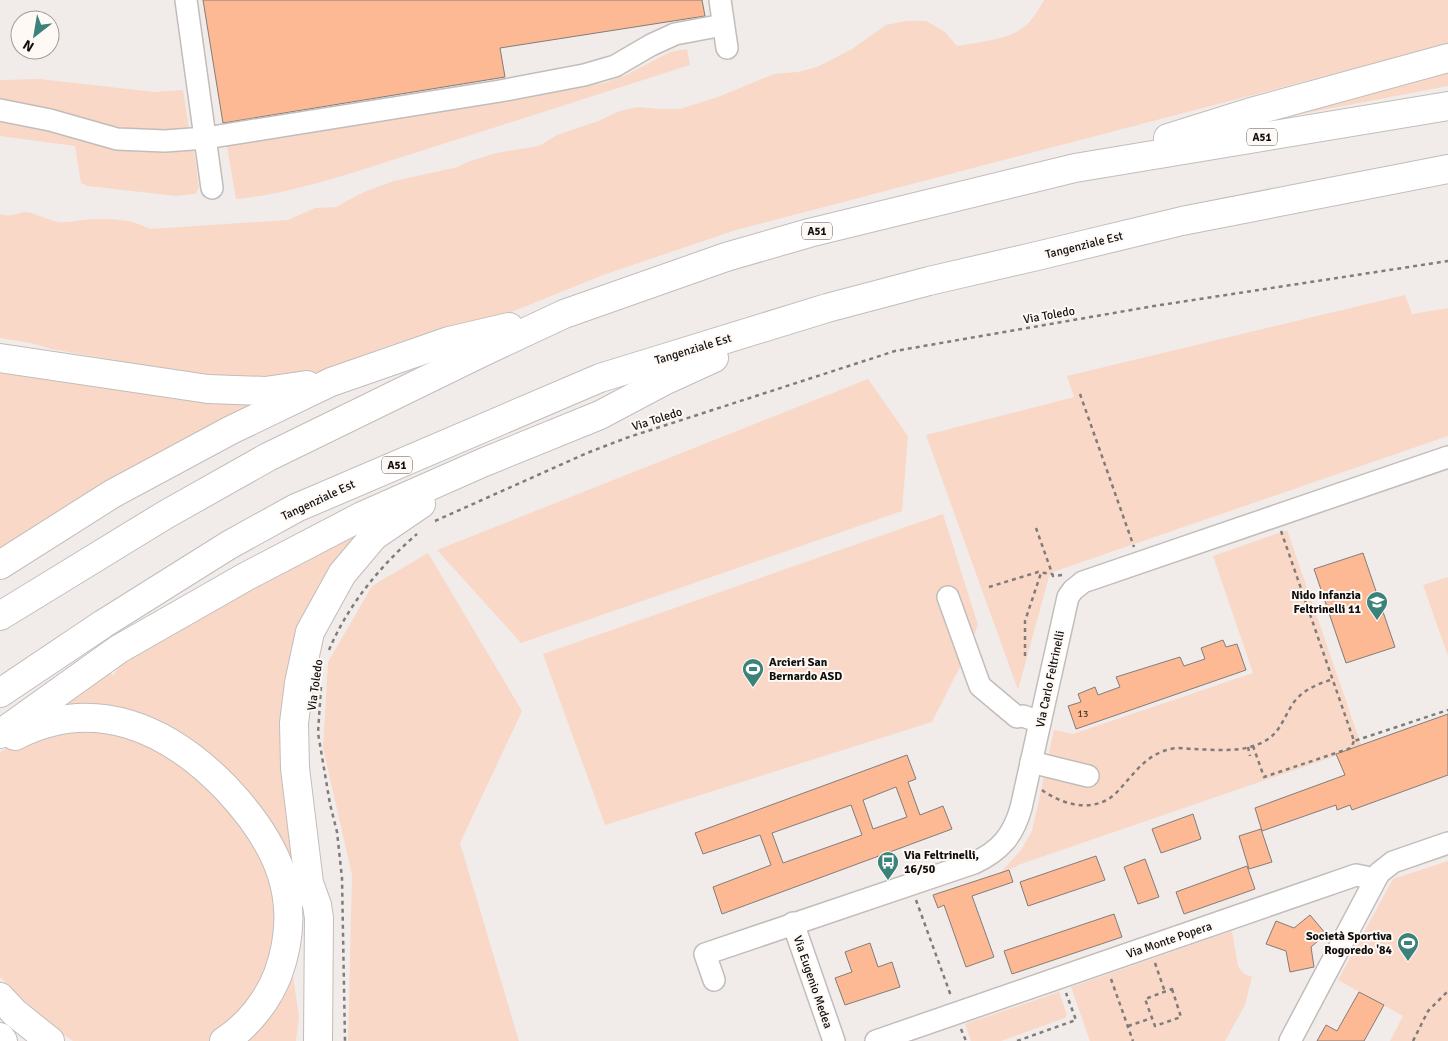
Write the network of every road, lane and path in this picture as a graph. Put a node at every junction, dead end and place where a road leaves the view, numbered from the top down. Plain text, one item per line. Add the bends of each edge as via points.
1 (186, 0) edge
2 (720, 0) edge
3 (723, 25) junction
4 (726, 48) dead end
5 (1448, 58) edge
6 (1448, 106) edge
7 (0, 110) edge
8 (206, 138) junction
9 (1075, 168) junction
10 (1448, 169) edge
11 (212, 188) dead end
12 (1448, 261) edge
13 (827, 308) junction
14 (564, 314) junction
15 (0, 358) edge
16 (331, 382) junction
17 (1080, 394) dead end
18 (1448, 457) edge
19 (482, 463) junction
20 (429, 524) dead end
21 (1036, 528) dead end
22 (422, 529) dead end
23 (1281, 530) dead end
24 (1134, 549) dead end
25 (0, 565) edge
26 (1041, 572) junction
27 (1052, 574) junction
28 (1066, 575) dead end
29 (989, 587) dead end
30 (948, 596) dead end
31 (0, 616) edge
32 (1025, 656) dead end
33 (327, 657) dead end
34 (322, 680) dead end
35 (1333, 680) junction
36 (0, 693) edge
37 (1448, 710) edge
38 (1040, 722) junction
39 (0, 734) edge
40 (1354, 741) junction
41 (0, 744) edge
42 (1253, 746) junction
43 (1248, 747) junction
44 (1250, 756) dead end
45 (1032, 762) junction
46 (1088, 776) dead end
47 (1038, 786) dead end
48 (1448, 844) edge
49 (309, 883) junction
50 (1372, 886) junction
51 (916, 898) dead end
52 (793, 924) junction
53 (1154, 959) dead end
54 (1110, 974) dead end
55 (714, 980) dead end
56 (1065, 990) dead end
57 (1448, 991) edge
58 (1165, 992) junction
59 (0, 996) edge
60 (953, 1002) dead end
61 (0, 1009) edge
62 (1152, 1018) junction
63 (959, 1023) dead end
64 (1128, 1026) junction
65 (0, 1037) edge
66 (3, 1041) edge
67 (26, 1041) edge
68 (50, 1041) edge
69 (224, 1041) edge
70 (307, 1041) edge
71 (318, 1041) edge
72 (345, 1041) edge
73 (834, 1041) edge
74 (876, 1041) edge
75 (966, 1041) edge
76 (1018, 1041) edge
77 (1133, 1041) edge
78 (1290, 1041) edge
79 (1413, 1041) edge

1 - 8 street
2 - 3 street
3 - 4 street
3 - 8 street via 676,34 615,66 584,75
5 - 9 highway via 1251,112
6 - 9 highway, A51
7 - 8 street via 117,139 165,141
8 - 11 street
9 - 14 highway, A51 via 809,233 726,257
10 - 13 highway, Tangenziale Est / A51 via 1182,221 929,280
12 - 20 path, Via Toledo via 1154,306 896,351 626,438
13 - 19 highway via 666,380 600,415
13 - 36 highway, Tangenziale Est / A51 via 600,378 296,508 103,624
14 - 16 highway via 449,341
14 - 31 highway, A51 via 268,457
15 - 16 highway via 208,389 265,391
16 - 25 highway via 112,494
17 - 24 path
18 - 38 street, Via Carlo Feltrinelli via 1083,582 1068,597
19 - 39 highway via 362,516 247,576 119,649
19 - 49 highway via 374,536 342,574 310,632 294,723 295,768
21 - 27 path
22 - 33 path, Via Toledo via 370,582 347,614
23 - 35 path
26 - 27 path
26 - 29 path
26 - 32 path via 1025,621
27 - 28 path
30 - 38 street via 980,686 1017,717
34 - 72 path, Via Toledo via 318,733 337,832 342,878
35 - 40 path
35 - 42 path via 1306,691 1295,701 1278,731
37 - 40 path
38 - 45 street, Via Carlo Feltrinelli
40 - 42 path via 1351,748 1264,777
41 - 69 highway via 42,724 77,717 135,725 174,744 196,760 257,825 283,877 288,900 286,946 274,985 263,1003
42 - 43 path
43 - 44 path
43 - 47 path via 1163,751 1141,765 1112,797 1094,804 1064,802
45 - 46 street
45 - 52 street, Via Carlo Feltrinelli via 1017,822 1010,836 988,856
48 - 50 street via 1389,864
49 - 70 highway
49 - 71 highway via 319,918
50 - 74 street, Via Monte Popera via 1366,876 1356,875
50 - 78 street
51 - 60 path
52 - 55 street, Via Carlo Feltrinelli via 705,954
52 - 73 street, Via Eugenio Medea
53 - 58 path
54 - 64 path
56 - 76 path via 1076,1020
57 - 79 path via 1428,1011
58 - 62 path via 1145,999
58 - 62 path via 1172,989 1181,1017 1155,1026
59 - 68 highway via 15,1013
61 - 67 highway
62 - 64 path
63 - 75 path
64 - 77 path
65 - 66 highway

